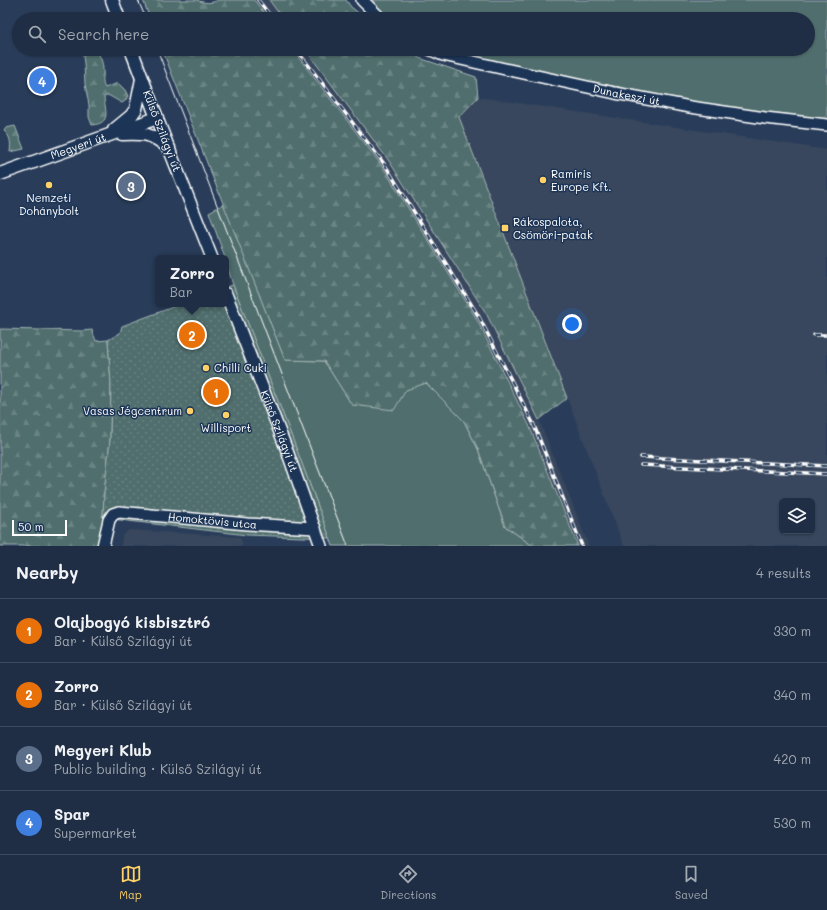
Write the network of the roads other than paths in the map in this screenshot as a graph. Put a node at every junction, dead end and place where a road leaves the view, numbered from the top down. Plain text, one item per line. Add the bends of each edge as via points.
1 (112, 0) edge
2 (362, 0) edge
3 (116, 12) edge
4 (374, 12) edge
5 (134, 56) edge
6 (447, 56) edge
7 (142, 79) junction
8 (157, 118) junction
9 (827, 125) edge
10 (109, 135) junction
11 (169, 148) junction
12 (0, 174) edge
13 (211, 255) edge
14 (229, 302) edge
15 (315, 528) junction
16 (103, 546) edge
17 (322, 546) edge

1 - 3 main road
2 - 4 street
5 - 7 main road, Külső Szilágyi út
6 - 9 street, Dunakeszi út via 690,107
7 - 8 main road, Külső Szilágyi út
7 - 10 main road via 136,109
8 - 10 main road, Megyeri út
8 - 11 street, Külső Szilágyi út
10 - 11 main road via 144,134 153,136
10 - 12 main road, Megyeri út
11 - 13 street, Külső Szilágyi út
14 - 15 street, Külső Szilágyi út
15 - 16 street, Homoktövis utca via 119,512 111,516
15 - 17 street, Külső Szilágyi út

